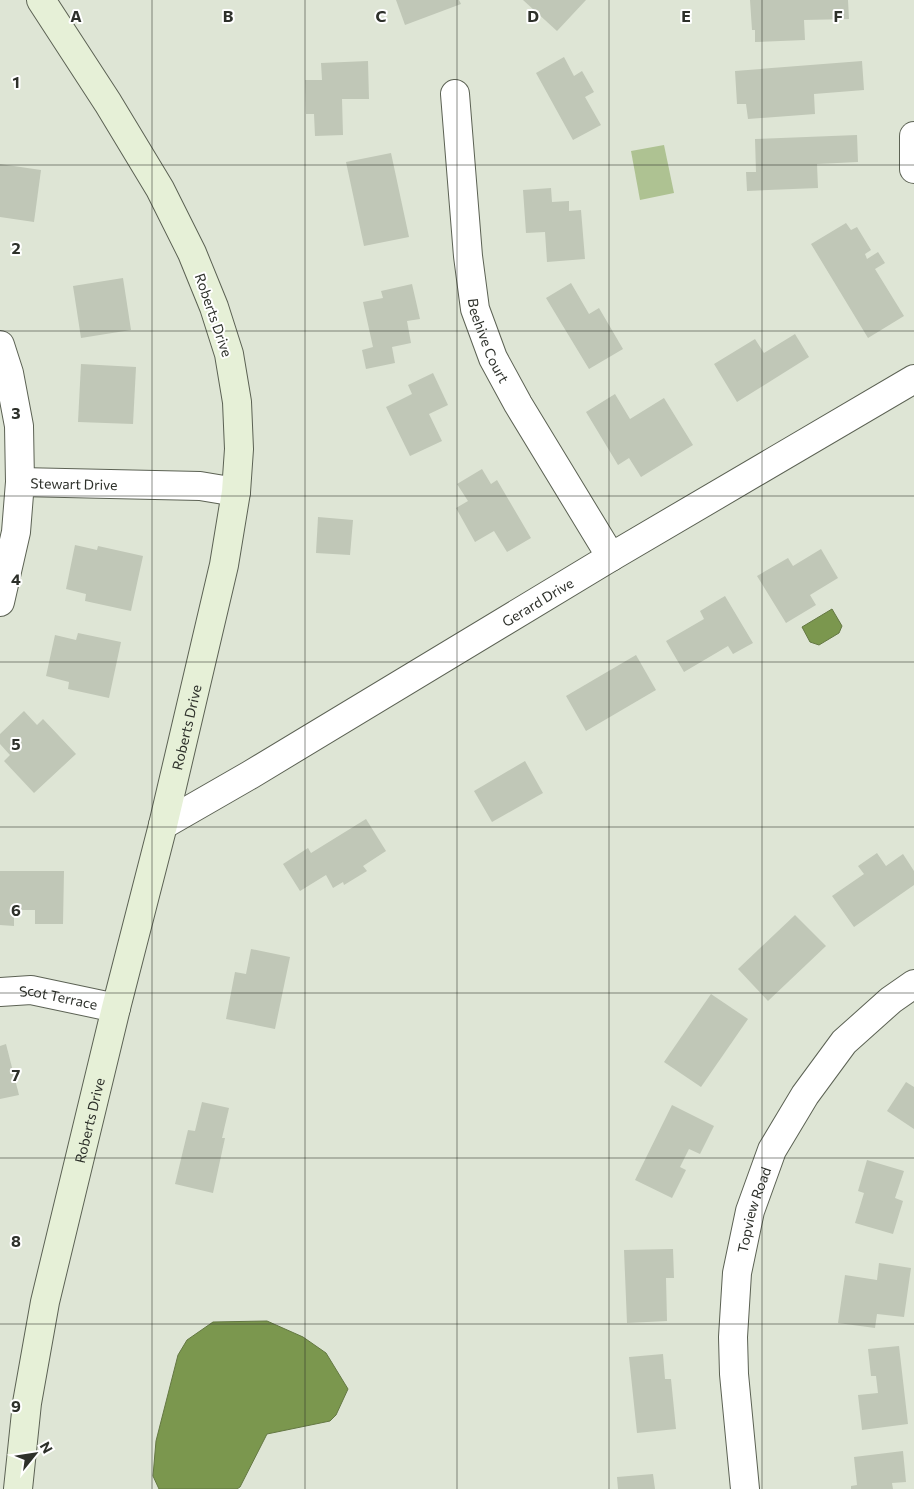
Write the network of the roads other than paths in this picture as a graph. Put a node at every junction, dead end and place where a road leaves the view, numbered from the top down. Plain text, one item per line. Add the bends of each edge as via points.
1 (40, 0) edge
2 (455, 94) dead end
3 (914, 136) edge
4 (914, 169) edge
5 (0, 346) edge
6 (914, 379) edge
7 (20, 482) junction
8 (236, 492) junction
9 (611, 557) junction
10 (0, 602) edge
11 (162, 825) junction
12 (914, 984) edge
13 (0, 992) edge
14 (116, 1008) junction
15 (18, 1489) edge
16 (745, 1489) edge

1 - 8 street, Roberts Drive via 160,189 214,307 229,354 237,402 240,449
2 - 9 street, Beehive Court via 475,309 493,358 518,404
3 - 4 street
5 - 7 street, Stewart Drive via 9,372 19,426
6 - 9 street, Gerard Drive
7 - 8 street, Stewart Drive via 200,486
7 - 10 street via 16,532
8 - 11 street, Roberts Drive via 224,564
9 - 11 street, Gerard Drive
11 - 14 street, Roberts Drive
12 - 16 street, Topview Road via 844,1042 805,1094 772,1150 750,1211 736,1273 734,1337 734,1374
13 - 14 street, Scot Terrace via 31,990
14 - 15 street, Roberts Drive via 45,1302

